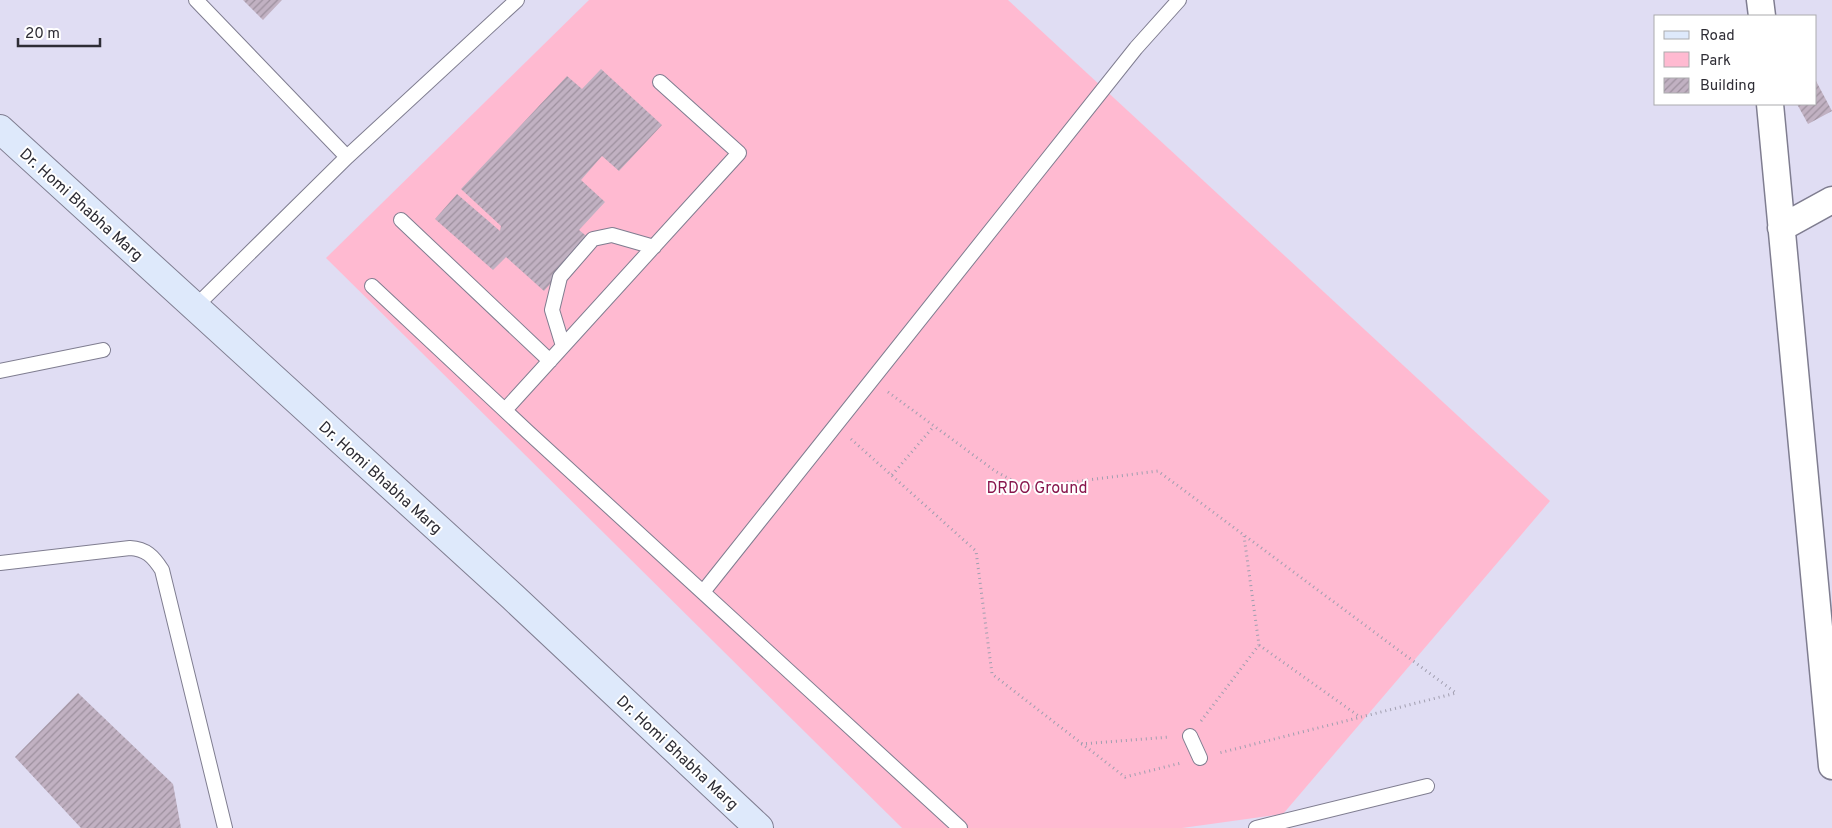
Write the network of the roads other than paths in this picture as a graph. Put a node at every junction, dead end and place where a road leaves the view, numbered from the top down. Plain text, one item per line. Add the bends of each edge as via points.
1 (196, 0) edge
2 (517, 0) edge
3 (1179, 0) edge
4 (1760, 0) edge
5 (1762, 15) edge
6 (660, 82) dead end
7 (1770, 105) edge
8 (0, 129) edge
9 (347, 157) junction
10 (1832, 200) edge
11 (401, 220) dead end
12 (1782, 228) junction
13 (654, 247) junction
14 (372, 286) dead end
15 (195, 307) junction
16 (563, 346) junction
17 (103, 350) dead end
18 (550, 360) junction
19 (0, 371) edge
20 (505, 410) junction
21 (0, 563) edge
22 (703, 592) junction
23 (1190, 736) road end
24 (1200, 758) road end
25 (1832, 766) edge
26 (1427, 786) dead end
27 (225, 828) edge
28 (759, 828) edge
29 (960, 828) edge
30 (1256, 828) edge

1 - 9 lane
2 - 9 lane
3 - 22 lane via 1136,48
4 - 5 street
6 - 13 lane via 739,153
7 - 12 street
8 - 15 main road, Dr. Homi Bhabha Marg
9 - 15 lane
10 - 12 street
11 - 18 lane
12 - 25 street
13 - 16 lane
13 - 16 lane via 612,235 593,239 560,277 552,310
14 - 20 lane
15 - 28 main road, Dr. Homi Bhabha Marg via 513,597
16 - 18 lane
17 - 19 lane
18 - 20 lane
20 - 22 lane
21 - 27 lane via 130,548 149,553 156,561 162,570
22 - 29 lane
23 - 24 lane
26 - 30 lane

